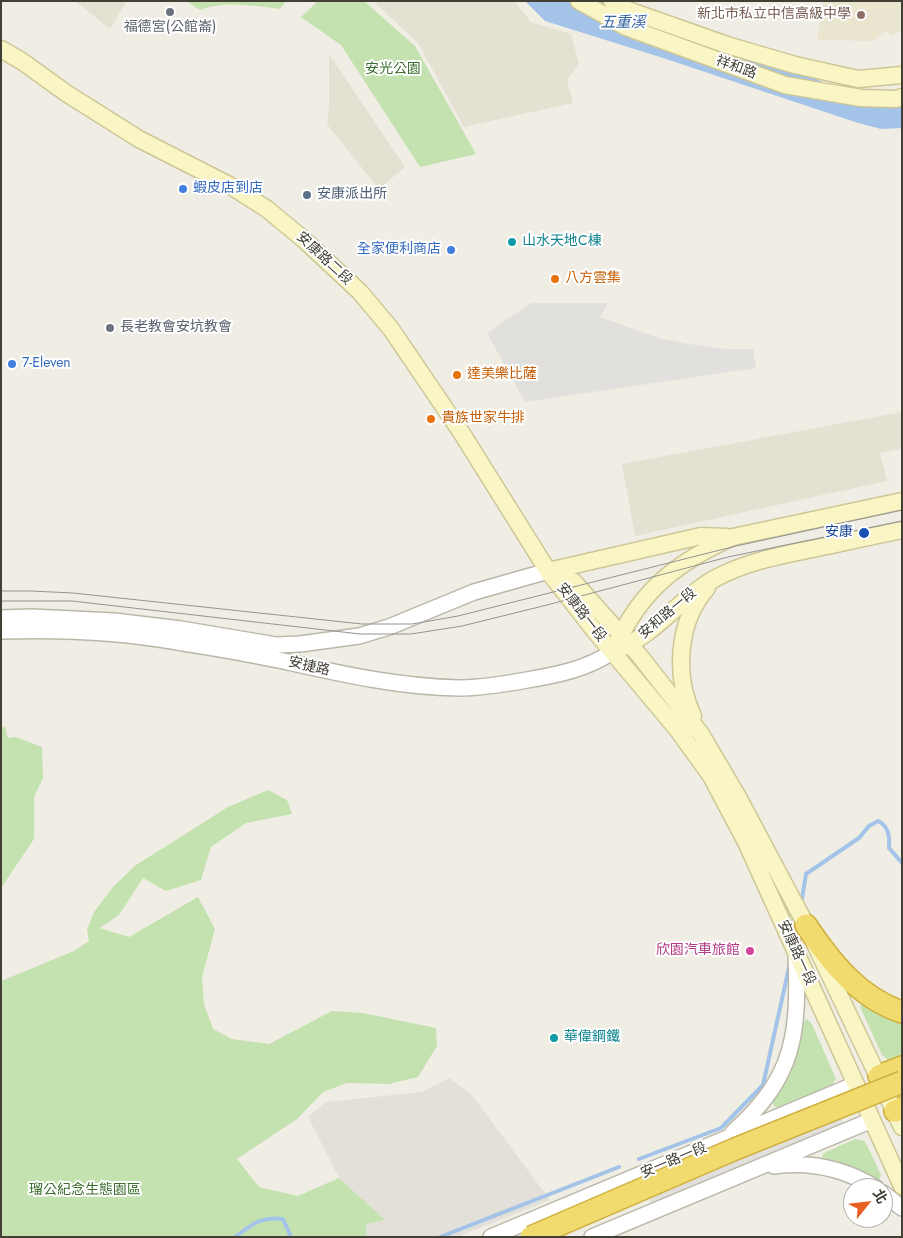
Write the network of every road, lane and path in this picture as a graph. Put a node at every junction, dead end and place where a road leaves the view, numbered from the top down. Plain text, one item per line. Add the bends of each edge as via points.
1 (579, 1) edge
2 (612, 1) edge
3 (1, 49) edge
4 (902, 76) edge
5 (902, 96) edge
6 (902, 501) edge
7 (902, 530) edge
8 (733, 537) junction
9 (548, 571) junction
10 (716, 578) junction
11 (1, 618) edge
12 (1, 631) edge
13 (625, 640) junction
14 (238, 647) junction
15 (612, 652) junction
16 (701, 734) junction
17 (806, 925) junction
18 (796, 953) junction
19 (902, 1012) edge
20 (902, 1067) edge
21 (879, 1076) junction
22 (902, 1082) edge
23 (856, 1084) junction
24 (900, 1110) edge
25 (872, 1120) junction
26 (724, 1140) junction
27 (758, 1168) junction
28 (636, 1177) junction
29 (856, 1178) edge
30 (902, 1186) edge
31 (650, 1212) junction
32 (492, 1237) edge
33 (532, 1237) edge
34 (564, 1237) edge
35 (592, 1237) edge

1 - 5 main road, 祥和路 via 626,27 785,85 861,98
2 - 4 main road, 祥和路 via 628,10 728,45 796,65 858,78
3 - 9 main road, 安康路二段 via 140,139 229,185 267,209 360,292 391,329 440,400
6 - 8 main road, 安和路一段
7 - 10 main road, 安和路一段 via 766,558
8 - 9 main road, 安和路一段 via 701,536
8 - 13 main road, 安和路一段 via 687,560 668,574 641,602
9 - 13 main road, 安康路一段 via 574,582
9 - 14 street, 安捷路 via 474,592 360,636 300,644
9 - 15 main road, 安康路一段
10 - 13 main road, 安和路一段 via 692,594 653,629
10 - 16 main road, 安和路一段 via 697,601 681,649 684,687
11 - 14 street, 安捷路 via 114,620 181,629
12 - 14 street, 安捷路 via 109,633
13 - 15 main road, 安和路一段
13 - 16 main road, 安康路一段
14 - 15 street, 安捷路 via 377,681 461,688 547,677 593,664
15 - 18 main road, 安康路一段 via 678,729 711,776 746,842
16 - 17 main road, 安康路一段
17 - 19 highway via 842,973 864,992
17 - 21 main road, 安康路一段
18 - 23 main road, 安康路一段
18 - 26 street via 796,1021 785,1066 761,1105
20 - 21 highway
21 - 23 main road
21 - 24 main road, 安康路一段
22 - 33 highway, bridge via 735,1149
23 - 25 main road, 安康路一段
23 - 26 street, 安一路一段
24 - 25 main road
24 - 34 highway via 725,1168
25 - 27 street
25 - 30 main road, 安康路一段
26 - 28 street, 安一路一段
27 - 29 street via 806,1164 827,1167
27 - 31 street
28 - 31 street
28 - 32 street, 安一路一段
31 - 35 street

